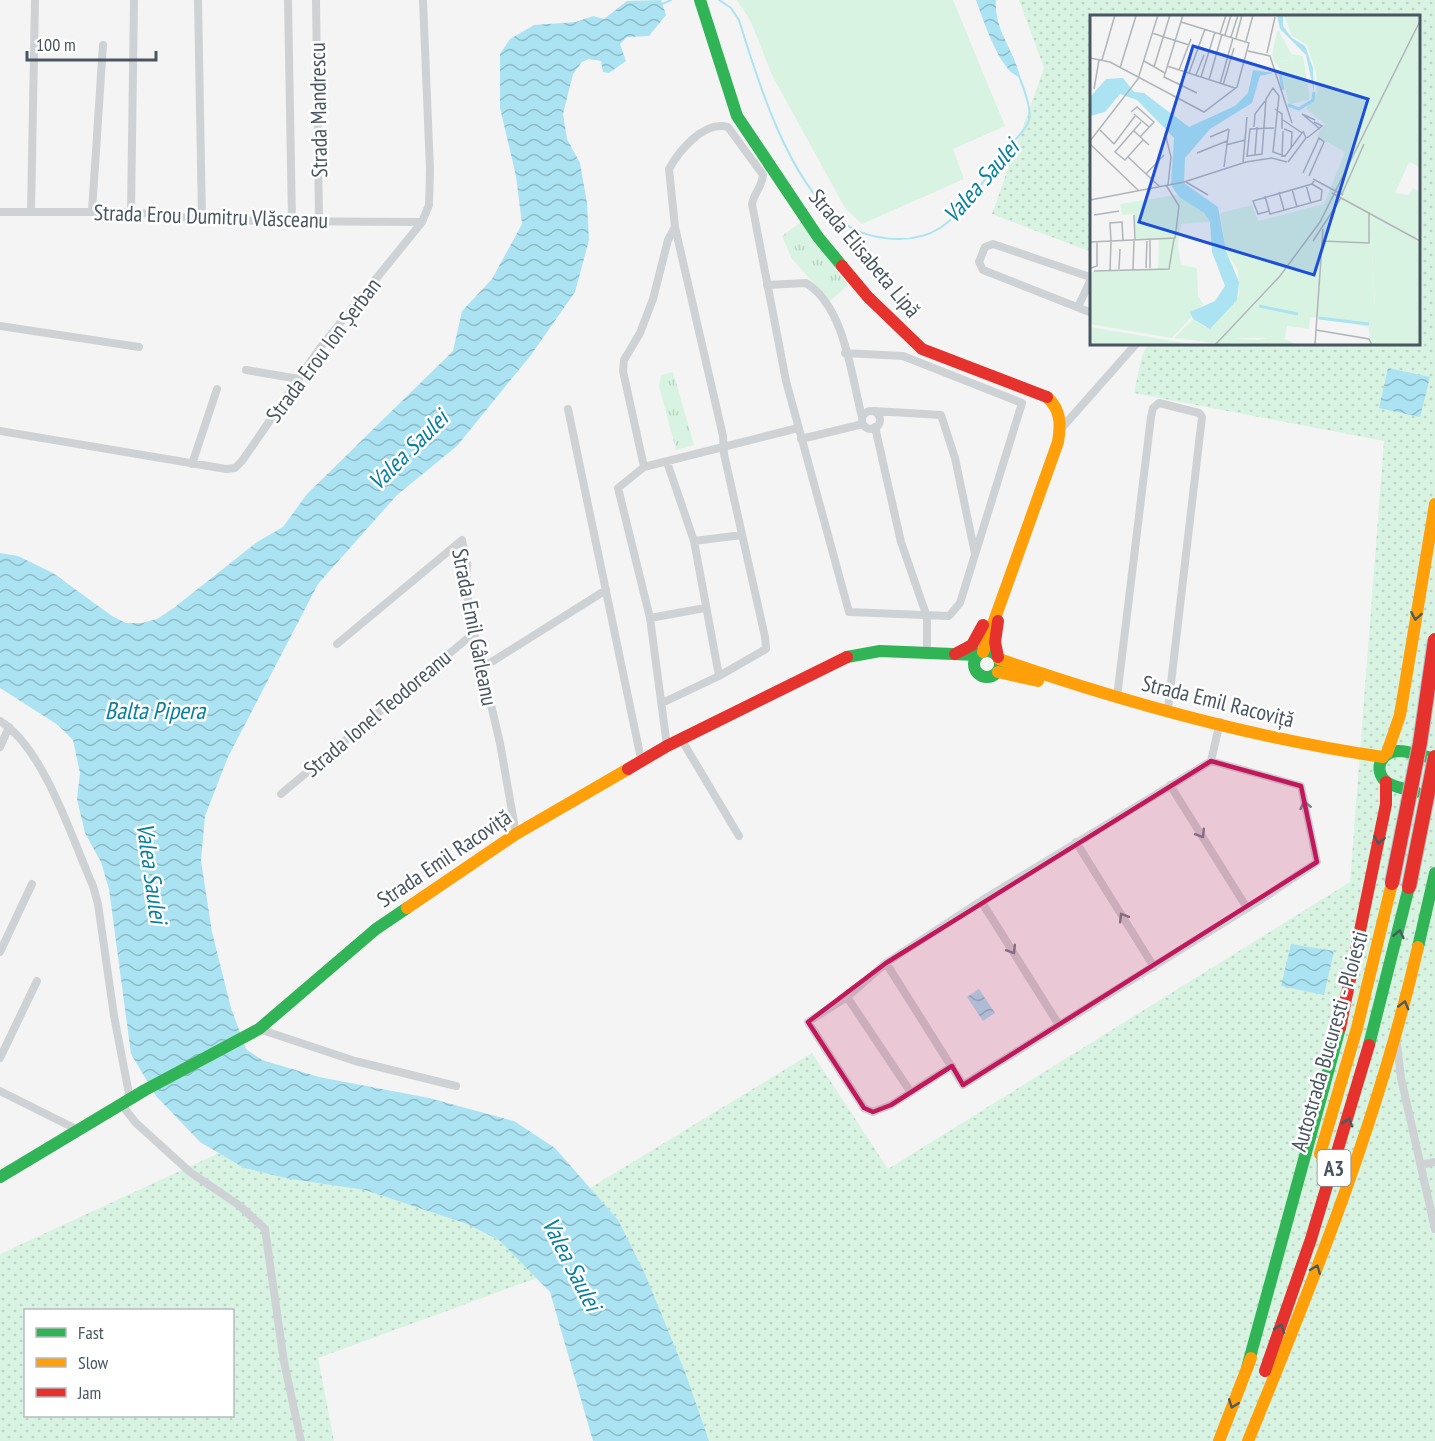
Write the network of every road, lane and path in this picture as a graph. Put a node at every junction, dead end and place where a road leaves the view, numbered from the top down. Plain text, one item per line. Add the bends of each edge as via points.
1 (35, 0) edge
2 (134, 0) edge
3 (198, 0) edge
4 (288, 0) edge
5 (316, 0) edge
6 (423, 0) edge
7 (700, 0) edge
8 (103, 45) dead end
9 (92, 211) junction
10 (0, 212) edge
11 (31, 212) junction
12 (131, 212) junction
13 (202, 219) junction
14 (319, 220) junction
15 (292, 221) junction
16 (422, 222) junction
17 (675, 228) junction
18 (1090, 277) edge
19 (1090, 279) edge
20 (766, 285) junction
21 (1077, 307) junction
22 (1090, 312) edge
23 (0, 326) edge
24 (1135, 345) edge
25 (139, 347) dead end
26 (845, 353) junction
27 (246, 370) dead end
28 (299, 379) junction
29 (217, 389) dead end
30 (568, 409) dead end
31 (874, 411) junction
32 (863, 420) junction
33 (875, 427) junction
34 (798, 428) junction
35 (1060, 430) junction
36 (0, 431) edge
37 (801, 439) junction
38 (724, 447) junction
39 (667, 462) junction
40 (192, 464) junction
41 (644, 467) junction
42 (1435, 504) edge
43 (742, 535) junction
44 (694, 541) junction
45 (975, 555) junction
46 (1017, 558) junction
47 (606, 590) junction
48 (705, 608) junction
49 (927, 617) junction
50 (650, 618) junction
51 (474, 633) junction
52 (1435, 640) edge
53 (337, 644) dead end
54 (927, 654) junction
55 (950, 655) junction
56 (978, 657) junction
57 (998, 663) junction
58 (482, 668) junction
59 (719, 676) junction
60 (1117, 698) junction
61 (662, 703) junction
62 (1168, 709) junction
63 (0, 721) edge
64 (1220, 722) junction
65 (9, 726) junction
66 (681, 739) junction
67 (667, 746) junction
68 (0, 747) edge
69 (1328, 749) junction
70 (1385, 755) junction
71 (1212, 758) junction
72 (1435, 758) edge
73 (641, 759) junction
74 (1382, 777) junction
75 (1170, 785) junction
76 (281, 794) dead end
77 (1435, 796) edge
78 (516, 834) junction
79 (739, 837) dead end
80 (1076, 842) junction
81 (1435, 873) edge
82 (32, 885) dead end
83 (981, 901) junction
84 (1247, 908) junction
85 (0, 952) edge
86 (886, 963) junction
87 (1154, 967) junction
88 (38, 981) dead end
89 (847, 997) junction
90 (1059, 1025) junction
91 (259, 1029) junction
92 (1396, 1035) junction
93 (0, 1058) edge
94 (952, 1066) junction
95 (456, 1086) dead end
96 (910, 1091) junction
97 (0, 1092) edge
98 (126, 1101) junction
99 (78, 1130) junction
100 (1435, 1162) edge
101 (1421, 1165) junction
102 (0, 1177) edge
103 (1435, 1229) edge
104 (1247, 1368) junction
105 (301, 1441) edge
106 (1219, 1441) edge
107 (1236, 1441) edge
108 (1248, 1441) edge

1 - 11 street
2 - 12 street
3 - 13 street
4 - 15 street
5 - 14 street, Strada Mandrescu
6 - 16 street, Strada Erou Ion Șerban via 430,170 429,205
7 - 35 main road, Strada Elisabeta Lipă via 738,116 818,237 868,297 922,349 1047,396 1058,409
8 - 9 street
9 - 11 street, Strada Erou Dumitru Vlăsceanu
9 - 12 street, Strada Erou Dumitru Vlăsceanu
10 - 11 street, Strada Erou Dumitru Vlăsceanu
12 - 13 street, Strada Erou Dumitru Vlăsceanu
13 - 15 street, Strada Erou Dumitru Vlăsceanu
14 - 15 street, Strada Erou Dumitru Vlăsceanu
14 - 16 street, Strada Erou Dumitru Vlăsceanu
16 - 28 street, Strada Erou Ion Șerban
17 - 20 street via 669,169 701,132 714,126 728,127 763,175 752,204
17 - 38 street
17 - 41 street via 640,333 624,360 623,371
18 - 21 street via 993,244 985,247 979,262 982,270
19 - 21 street
20 - 26 street via 796,282 812,287 837,320
20 - 34 street
21 - 22 street
23 - 25 street
24 - 35 street
26 - 32 street
26 - 45 street via 903,356 1022,403
27 - 28 street
28 - 40 street, Strada Erou Ion Șerban via 235,468
29 - 40 street
30 - 47 street
31 - 32 street via 868,411
31 - 33 street via 879,421
31 - 45 street via 941,415 955,458
32 - 33 street via 867,428
32 - 37 street
33 - 49 street via 901,542
34 - 37 street
34 - 38 street
35 - 46 main road
36 - 40 street, Strada Erou Ion Șerban
37 - 49 street via 849,612
38 - 39 street
38 - 43 street
39 - 41 street
39 - 44 street
41 - 50 street via 618,488
42 -> 70 main road via 1400,715
43 - 44 street
43 - 59 street via 766,650
44 - 48 street
45 - 49 street via 956,611 950,616
46 - 55 main road via 1010,561 976,639 967,649
46 - 56 main road
46 - 57 main road via 1017,571 996,630
47 - 58 street
47 - 73 street
48 - 50 street
48 - 59 street
49 - 54 street
50 - 61 street
51 - 53 street, Strada Emil Gârleanu via 461,540
51 - 58 street, Strada Emil Gârleanu
51 - 76 street, Strada Ionel Teodoreanu
52 - 104 main road, Autostrada Bucuresti - Ploiesti / A3, bridge via 1420,743 1392,883 1343,1077
54 - 55 main road, Strada Emil Racoviță
54 - 66 main road, Strada Emil Racoviță via 854,654
55 - 56 main road, Strada Emil Racoviță
56 - 57 main road, Strada Emil Racoviță via 992,652
56 - 57 main road, Strada Emil Racoviță via 976,672 983,677 991,677
57 - 60 main road, Strada Emil Racoviță
58 - 78 street, Strada Emil Gârleanu
59 - 61 street
60 - 62 main road, Strada Emil Racoviță
60 - 62 street via 1151,417 1159,403 1202,417
61 - 67 street
62 - 64 main road, Strada Emil Racoviță
63 - 65 street
64 - 69 main road, Strada Emil Racoviță
64 - 71 street
65 - 68 street
65 - 98 street via 29,748 43,772 93,886
66 - 67 main road, Strada Emil Racoviță
66 - 79 street
67 - 73 main road, Strada Emil Racoviță
69 - 70 main road, Strada Emil Racoviță
69 - 74 main road, Strada Emil Racoviță
70 - 72 main road, Strada Emil Racoviță via 1398,751
70 - 74 main road
71 - 75 street
84 -> 71 street via 1317,862 1301,786
107 -> 72 main road, Autostrada Bucuresti - Ploiesti / A3, bridge via 1267,1366 1338,1155 1377,1022
73 - 78 main road, Strada Emil Racoviță
74 - 77 main road, Strada Emil Racoviță
74 -> 104 main road via 1386,804 1335,1052
75 - 80 street
75 -> 84 street
78 - 91 main road, Strada Emil Racoviță via 376,929
80 - 83 street
87 -> 80 street
92 -> 81 main road
82 - 85 street
83 - 86 street
83 -> 90 street
84 - 87 street
86 - 89 street
86 - 94 street
87 - 90 street
88 - 93 street
89 - 96 street
89 - 96 street via 808,1022 864,1108 873,1112
90 - 94 street via 963,1085
91 - 95 street via 355,1061
91 - 98 main road, Strada Emil Racoviță
92 - 101 street via 1401,1078
108 -> 92 main road via 1322,1252
94 - 96 street
97 - 99 street
98 - 99 main road, Strada Emil Racoviță
98 - 105 street via 136,1123 190,1172 240,1206 265,1229 284,1362
99 - 102 main road, Strada Emil Racoviță
100 - 101 street
101 - 103 street
104 -> 106 main road, Autostrada Bucuresti - Ploiesti / A3

